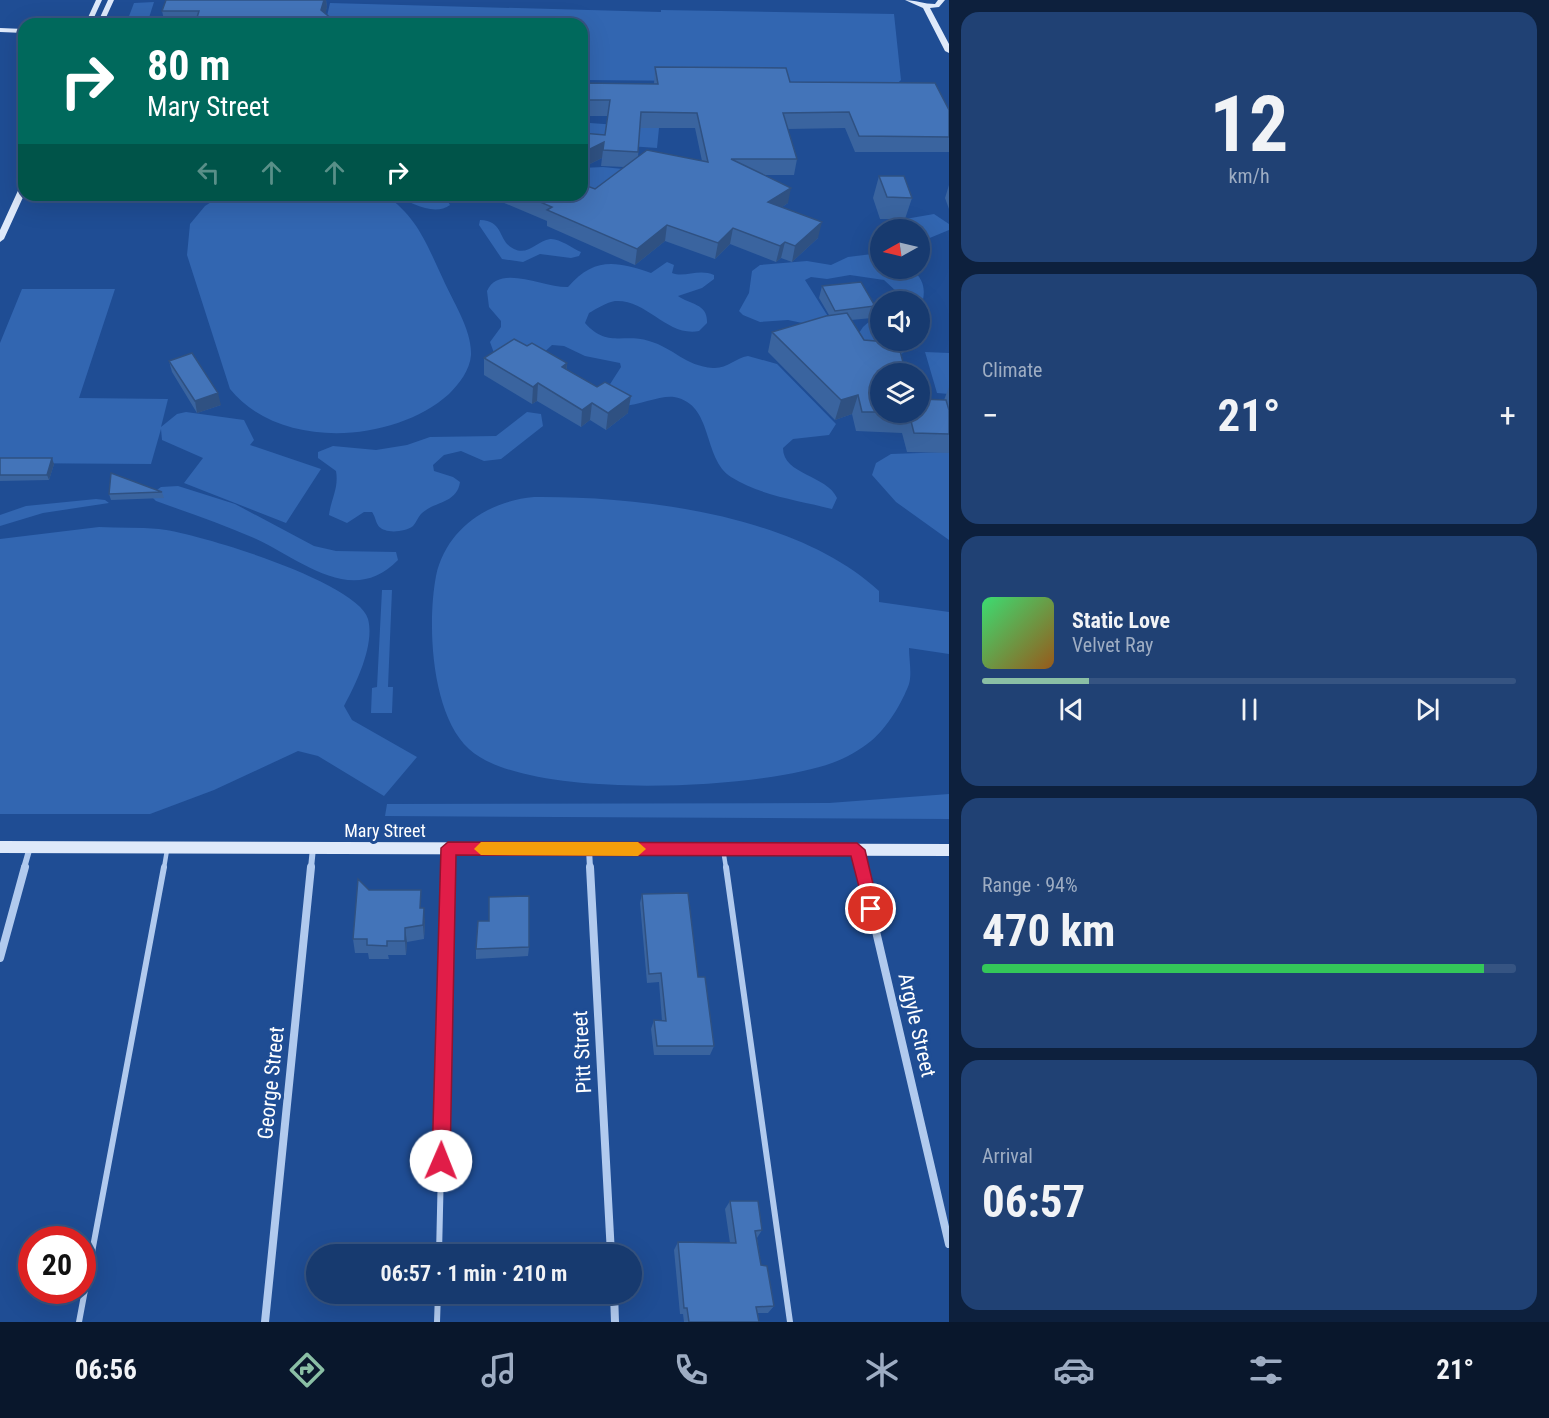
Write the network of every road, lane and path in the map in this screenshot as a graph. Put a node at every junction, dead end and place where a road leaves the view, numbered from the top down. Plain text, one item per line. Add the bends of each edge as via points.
1 (99, 0) edge
2 (111, 0) edge
3 (908, 0) edge
4 (942, 0) edge
5 (926, 7) junction
6 (91, 18) edge
7 (103, 18) edge
8 (0, 30) edge
9 (18, 31) edge
10 (949, 51) edge
11 (18, 199) edge
12 (0, 239) edge
13 (0, 847) edge
14 (30, 847) junction
15 (167, 847) junction
16 (313, 848) junction
17 (448, 848) junction
18 (589, 849) junction
19 (723, 849) junction
20 (857, 850) junction
21 (949, 850) edge
22 (0, 958) edge
23 (439, 1244) edge
24 (611, 1244) edge
25 (949, 1244) edge
26 (438, 1304) edge
27 (614, 1304) edge
28 (79, 1322) edge
29 (265, 1322) edge
30 (437, 1322) edge
31 (615, 1322) edge
32 (790, 1322) edge

1 - 6 main road
2 - 7 main road
3 - 5 main road
4 - 5 main road via 937,6
5 - 10 main road
8 - 9 main road
11 - 12 main road
13 - 14 main road, Mary Street
14 - 15 main road, Mary Street
14 - 22 street
15 - 16 main road, Mary Street
15 - 28 lane
16 - 17 main road, Mary Street
16 - 29 street, George Street
17 - 18 main road, Mary Street
17 - 23 lane
18 - 19 main road, Mary Street
18 - 24 street, Pitt Street
19 - 20 main road, Mary Street
19 - 32 lane
20 - 21 main road, Mary Street
20 - 25 street, Argyle Street
26 - 30 lane
27 - 31 street

